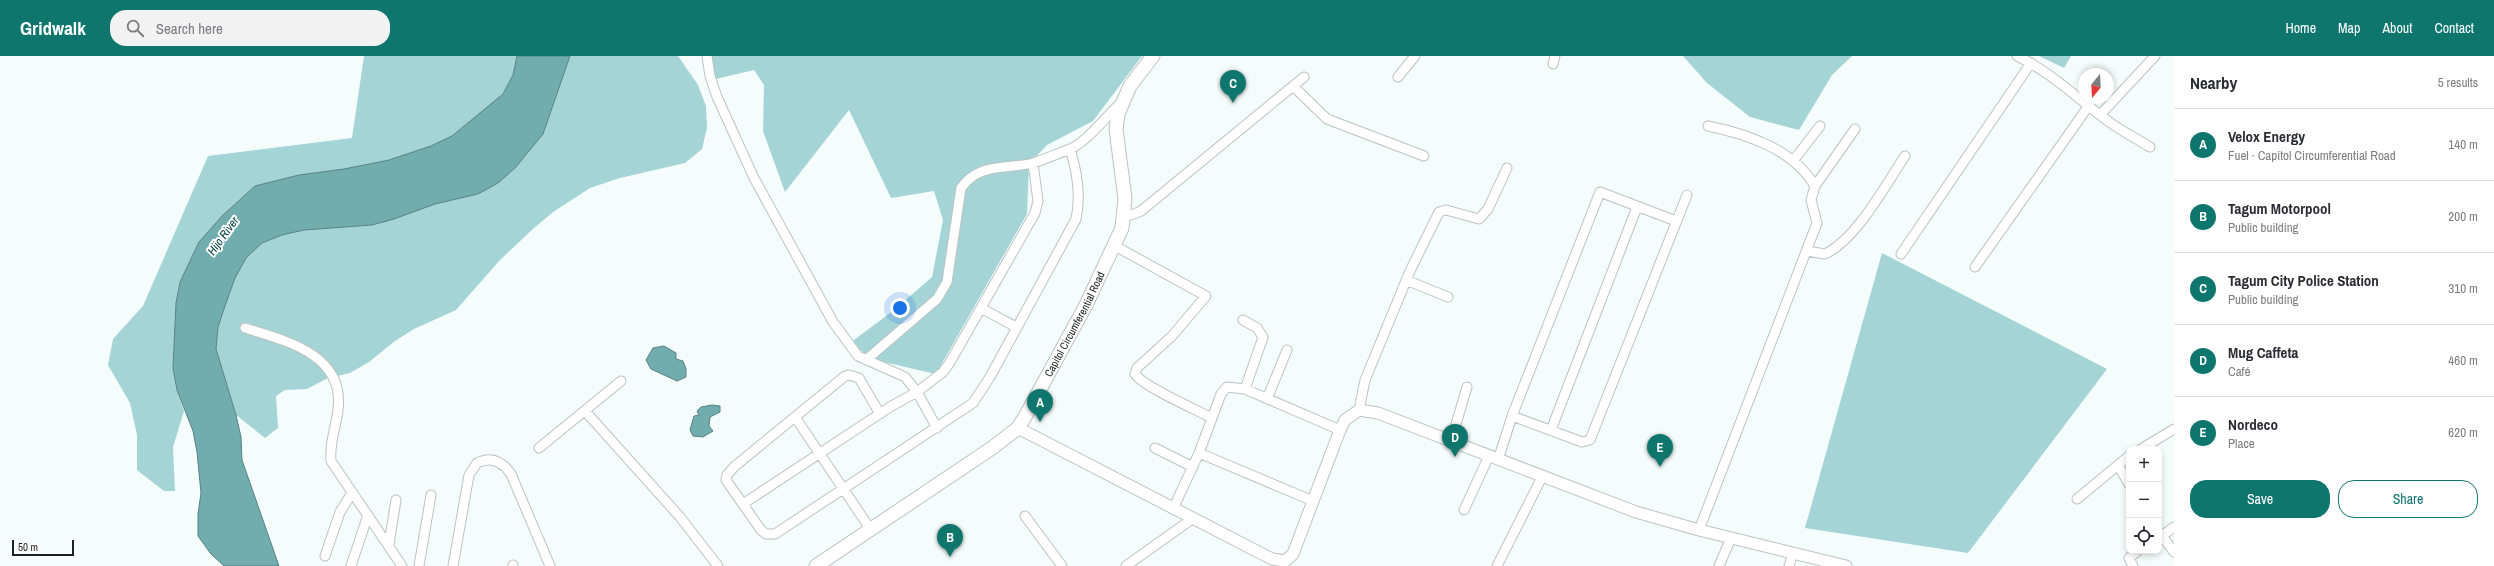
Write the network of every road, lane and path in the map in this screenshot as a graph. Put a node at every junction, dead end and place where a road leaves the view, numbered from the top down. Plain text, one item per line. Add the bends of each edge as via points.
1 (707, 56) edge
2 (1153, 56) edge
3 (1415, 56) edge
4 (2017, 56) edge
5 (2155, 56) edge
6 (2031, 63) junction
7 (1304, 77) dead end
8 (1398, 77) dead end
9 (1293, 86) junction
10 (2078, 96) edge
11 (1122, 101) junction
12 (2090, 104) joint
13 (2101, 114) junction
14 (1708, 126) dead end
15 (1820, 126) dead end
16 (1854, 128) dead end
17 (2150, 147) dead end
18 (1070, 149) junction
19 (1424, 156) dead end
20 (1905, 156) dead end
21 (1793, 161) junction
22 (1033, 163) junction
23 (1507, 168) dead end
24 (1815, 186) junction
25 (1687, 195) dead end
26 (1637, 207) junction
27 (1124, 215) junction
28 (1676, 221) junction
29 (1115, 246) junction
30 (1807, 250) junction
31 (1901, 254) dead end
32 (1975, 267) dead end
33 (1406, 280) junction
34 (1448, 297) dead end
35 (981, 308) junction
36 (1244, 320) dead end
37 (1016, 327) junction
38 (245, 328) dead end
39 (1287, 350) dead end
40 (866, 360) junction
41 (621, 381) dead end
42 (1467, 387) dead end
43 (1245, 389) junction
44 (917, 392) junction
45 (1268, 399) junction
46 (1359, 410) junction
47 (585, 411) junction
48 (880, 414) junction
49 (1512, 416) junction
50 (795, 417) junction
51 (1212, 418) junction
52 (938, 428) junction
53 (1018, 428) junction
54 (2174, 429) edge
55 (1340, 430) junction
56 (1551, 430) junction
57 (1451, 442) junction
58 (2146, 446) edge
59 (539, 448) dead end
60 (1155, 448) dead end
61 (1199, 452) junction
62 (821, 453) junction
63 (1493, 458) junction
64 (2126, 458) edge
65 (2118, 465) junction
66 (1193, 467) junction
67 (1542, 477) junction
68 (2128, 482) edge
69 (843, 488) junction
70 (352, 493) junction
71 (431, 494) dead end
72 (2077, 499) dead end
73 (396, 500) dead end
74 (1313, 501) junction
75 (744, 504) junction
76 (1173, 509) junction
77 (1464, 510) dead end
78 (368, 515) junction
79 (1025, 516) dead end
80 (1192, 519) junction
81 (2174, 527) edge
82 (871, 530) junction
83 (1699, 530) junction
84 (2162, 534) edge
85 (2162, 537) edge
86 (1731, 538) junction
87 (389, 544) junction
88 (2174, 552) edge
89 (1793, 553) junction
90 (2134, 554) edge
91 (325, 556) dead end
92 (351, 566) edge
93 (402, 566) edge
94 (419, 566) edge
95 (453, 566) edge
96 (550, 566) edge
97 (718, 566) edge
98 (816, 566) edge
99 (1062, 566) edge
100 (1126, 566) edge
101 (1497, 566) edge
102 (1719, 566) edge
103 (1789, 566) edge
104 (1843, 566) edge
105 (2133, 566) edge

1 - 40 street via 717,97 754,178 833,322 852,351
2 - 11 main road, Capitol Circumferential Road
3 - 8 street
4 - 6 street
5 - 13 street
6 - 10 street
6 - 31 street
7 - 9 street
9 - 19 street via 1327,119
9 - 27 street via 1141,211
11 - 18 street via 1081,142
11 - 27 main road, Capitol Circumferential Road via 1116,129
12 - 13 street
12 - 32 street
13 - 17 street
14 - 21 street via 1751,137
15 - 21 street
16 - 24 street
18 - 22 street
18 - 37 street via 1075,164 1078,199 1076,219
20 - 30 street via 1860,221 1839,243 1825,254
21 - 24 street
22 - 35 street via 1038,207
22 - 40 street via 980,171 969,177 961,188 947,282 941,294
23 - 33 street via 1488,209 1479,219 1446,210 1439,212
24 - 30 street via 1811,200 1817,223
25 - 28 street
26 - 28 street
26 - 49 street via 1600,192
26 - 56 street
27 - 29 main road, Capitol Circumferential Road
28 - 56 street via 1590,440 1582,442
29 - 51 street via 1206,296 1172,336 1137,368 1135,374 1151,387
29 - 53 main road, Capitol Circumferential Road via 1086,305
30 - 83 street
33 - 34 street
33 - 46 street via 1365,380
35 - 37 street
35 - 44 street via 946,368
36 - 43 street via 1257,328 1264,337
37 - 52 street via 980,395
38 - 70 street via 311,352 323,361 331,373 338,399 331,461
39 - 45 street
40 - 44 street via 905,377
41 - 47 street
42 - 57 street
43 - 45 street
43 - 51 street via 1234,386 1224,389
44 - 48 street
44 - 52 street
45 - 55 street
46 - 55 street via 1345,420
46 - 57 street via 1378,413
47 - 59 street
47 - 97 street via 680,517
48 - 50 street via 859,378 849,375
48 - 62 street
49 - 56 street
49 - 63 street
50 - 62 street
50 - 75 street via 727,475 728,484
51 - 61 street
52 - 69 street
53 - 76 street
53 - 82 main road, Capitol Circumferential Road
54 - 58 street
55 - 74 street
57 - 63 street
60 - 66 street
61 - 66 street
61 - 74 street
62 - 69 street
62 - 75 street
63 - 67 street
63 - 77 street
64 - 65 street
65 - 68 street
65 - 72 street
66 - 76 street
67 - 83 street via 1636,512
67 - 101 street
69 - 75 street via 771,535 762,530
69 - 82 street
70 - 78 street
70 - 91 street via 340,512
71 - 94 street
73 - 87 street
74 - 80 street via 1293,554 1286,561 1272,559
76 - 80 street
78 - 87 street
78 - 92 street
79 - 99 street
80 - 100 street
81 - 84 street
82 - 98 main road, Capitol Circumferential Road
83 - 86 street
85 - 88 street
86 - 89 street
86 - 102 street
87 - 93 street
89 - 103 street
89 - 104 street
90 - 105 street via 2129,558
95 - 96 street via 469,475 477,463 491,459 500,463 510,474

